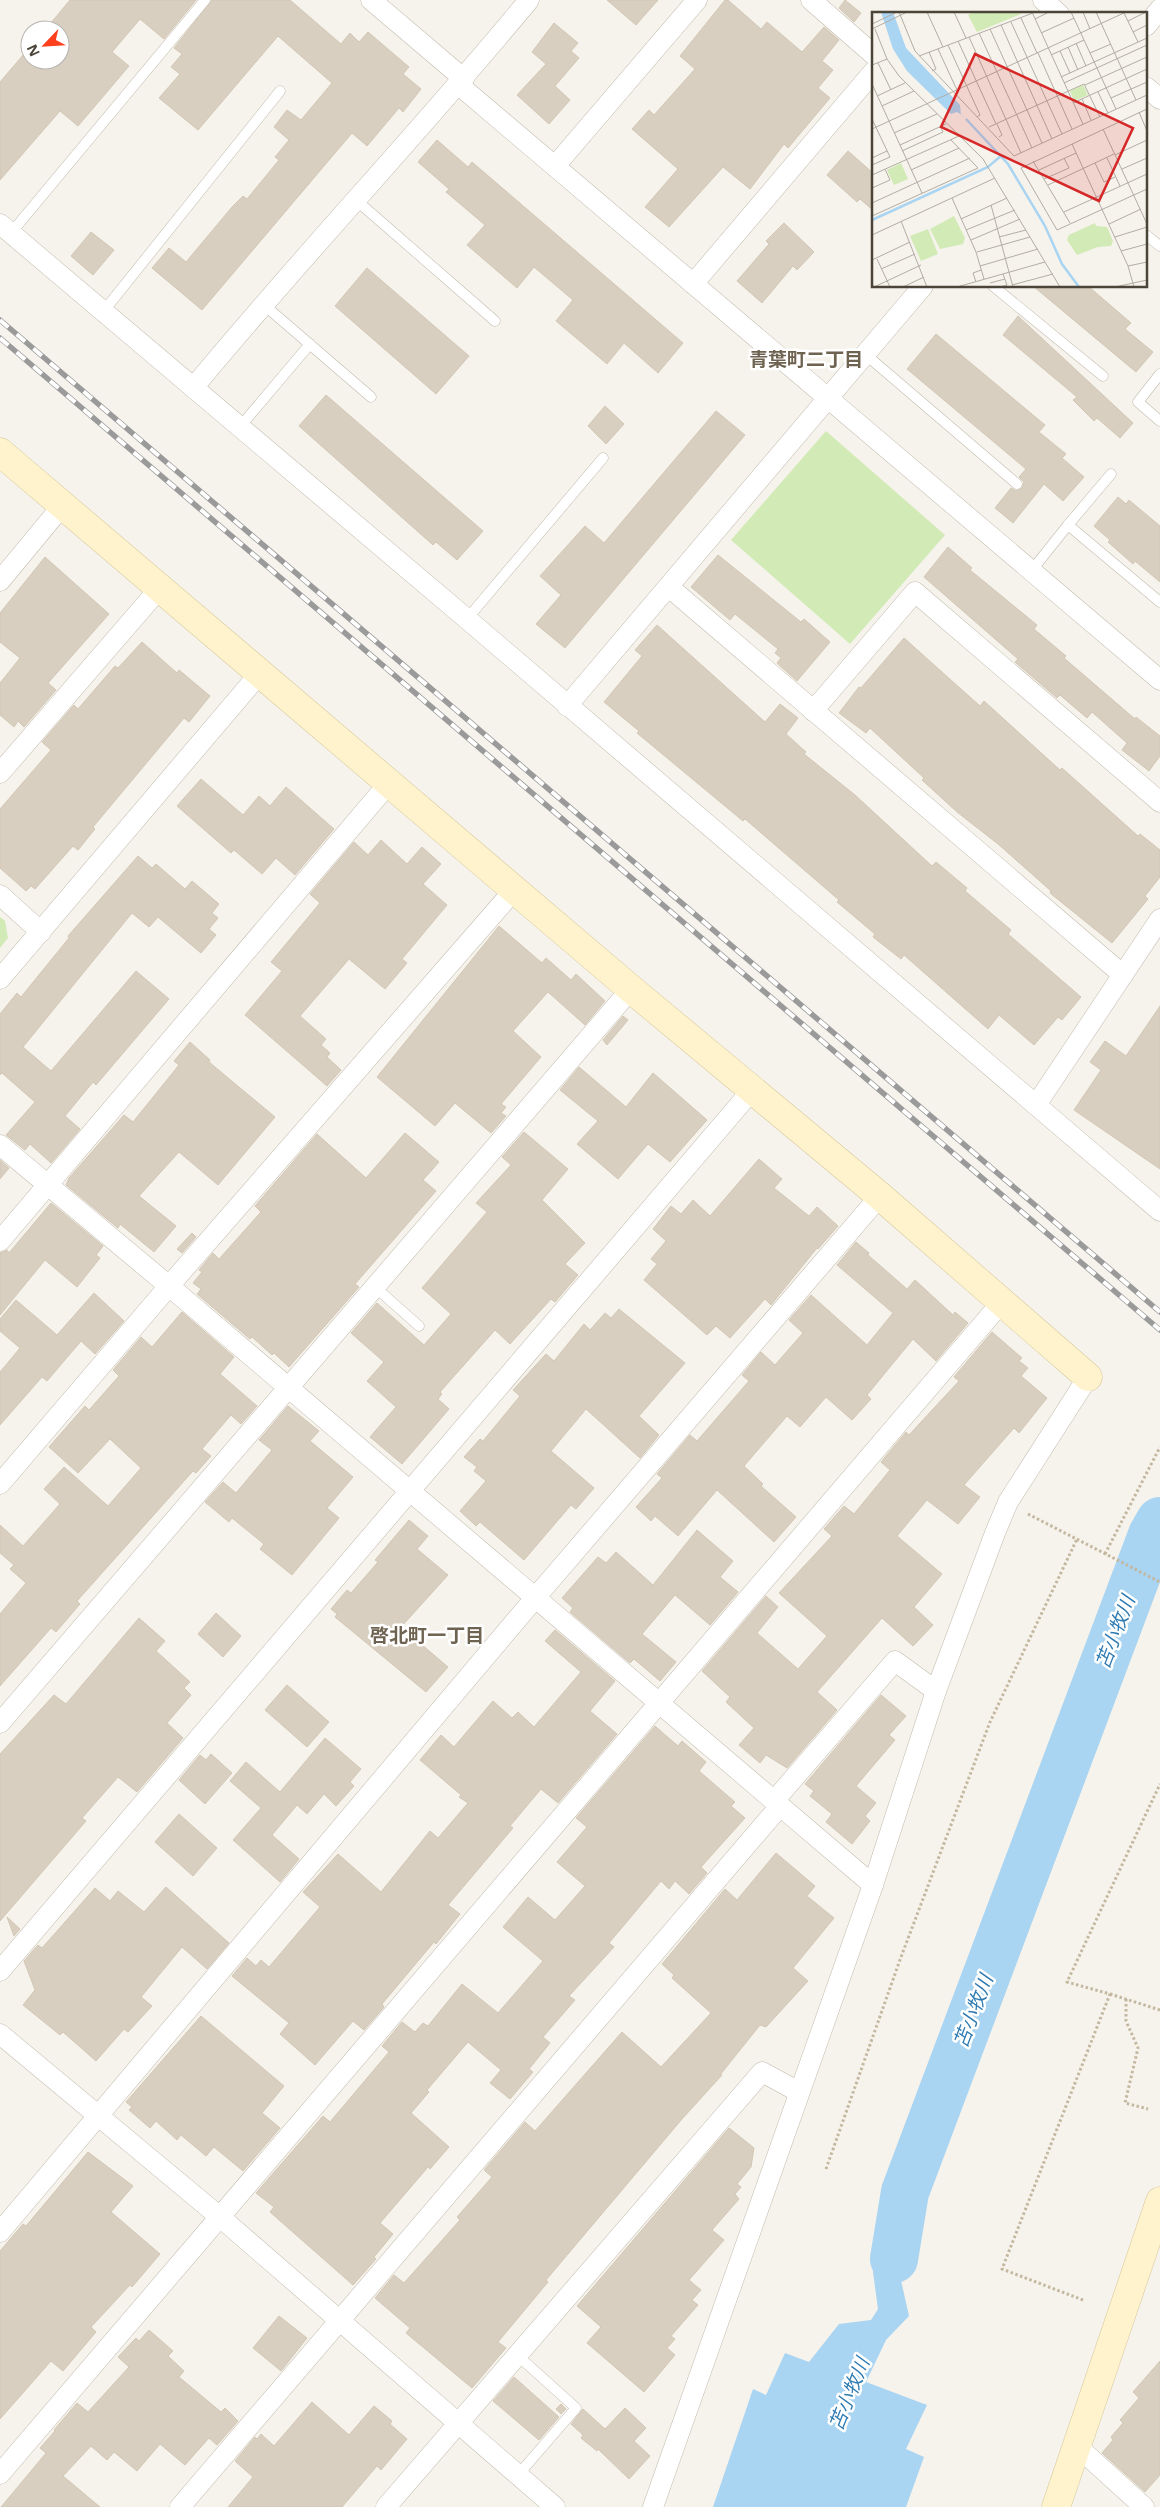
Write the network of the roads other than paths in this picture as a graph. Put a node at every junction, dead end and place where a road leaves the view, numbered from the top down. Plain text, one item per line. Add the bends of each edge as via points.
1 (204, 0) edge
2 (371, 0) edge
3 (529, 0) edge
4 (697, 0) edge
5 (810, 0) edge
6 (1043, 0) edge
7 (1160, 9) edge
8 (1057, 12) edge
9 (1148, 24) edge
10 (872, 53) edge
11 (872, 73) edge
12 (462, 82) junction
13 (1148, 89) edge
14 (280, 91) dead end
15 (1160, 98) edge
16 (555, 166) junction
17 (356, 200) junction
18 (5, 228) edge
19 (1148, 236) edge
20 (1160, 246) edge
21 (693, 284) junction
22 (921, 288) edge
23 (995, 288) edge
24 (263, 304) junction
25 (103, 312) junction
26 (495, 321) dead end
27 (310, 344) junction
28 (865, 354) junction
29 (1160, 374) edge
30 (1103, 376) dead end
31 (193, 388) junction
32 (371, 397) dead end
33 (828, 398) junction
34 (1160, 421) edge
35 (239, 428) junction
36 (0, 452) edge
37 (603, 458) dead end
38 (1112, 474) dead end
39 (1017, 484) dead end
40 (62, 506) junction
41 (1068, 525) junction
42 (1032, 570) junction
43 (0, 581) edge
44 (669, 587) junction
45 (159, 589) junction
46 (1160, 602) edge
47 (467, 619) junction
48 (260, 673) junction
49 (1160, 680) edge
50 (567, 706) junction
51 (813, 711) junction
52 (0, 773) edge
53 (389, 783) junction
54 (1160, 802) edge
55 (514, 889) junction
56 (0, 896) edge
57 (1160, 919) edge
58 (41, 932) junction
59 (1123, 975) junction
60 (0, 980) edge
61 (631, 988) junction
62 (753, 1089) junction
63 (1036, 1105) junction
64 (0, 1145) edge
65 (48, 1185) junction
66 (880, 1196) junction
67 (1160, 1211) edge
68 (0, 1241) edge
69 (169, 1286) junction
70 (374, 1287) junction
71 (1001, 1303) junction
72 (419, 1326) dead end
73 (1088, 1377) joint
74 (288, 1387) junction
75 (0, 1484) edge
76 (409, 1490) junction
77 (535, 1598) junction
78 (936, 1691) junction
79 (657, 1702) junction
80 (0, 1723) edge
81 (777, 1804) junction
82 (873, 1885) junction
83 (0, 1971) edge
84 (0, 2034) edge
85 (799, 2092) junction
86 (98, 2116) junction
87 (1159, 2209) edge
88 (220, 2218) junction
89 (0, 2232) edge
90 (338, 2322) junction
91 (517, 2355) junction
92 (458, 2422) junction
93 (1078, 2447) junction
94 (0, 2474) edge
95 (518, 2474) junction
96 (1160, 2502) edge
97 (180, 2507) edge
98 (386, 2507) edge
99 (555, 2507) edge
100 (653, 2507) edge
101 (1056, 2507) edge
102 (1144, 2507) edge
103 (1156, 2507) edge

1 - 18 lane
2 - 12 street
3 - 12 street
4 - 16 street
5 - 10 street
6 - 8 street
7 - 9 street
11 - 21 street
12 - 16 street
12 - 17 street
13 - 15 street
14 - 25 lane
16 - 21 street
17 - 24 street
17 - 26 lane
18 - 25 street
19 - 20 lane
21 - 33 street
22 - 28 street
23 - 30 lane
24 - 27 lane
24 - 31 street
25 - 31 street
27 - 32 lane
27 - 35 lane
28 - 33 street
28 - 39 lane
29 - 34 lane via 1138,402
31 - 35 street
33 - 42 street
33 - 44 street
35 - 47 street
36 - 40 street
37 - 47 lane
38 - 41 lane
40 - 43 street
40 - 45 street
41 - 42 lane
41 - 46 lane
42 - 49 street
44 - 50 street
44 - 51 street
45 - 48 street
45 - 52 street
47 - 50 street
48 - 53 street
48 - 58 street
50 - 63 street
51 - 54 street via 915,592
51 - 59 street
53 - 55 street
53 - 65 street
55 - 61 street
55 - 69 street
56 - 58 street
57 - 59 street
58 - 60 street
59 - 63 street
61 - 62 street
61 - 70 street
62 - 66 street
62 - 76 street
63 - 67 street
64 - 65 street
65 - 68 street
65 - 69 street
66 - 71 street
66 - 77 street
69 - 74 street
69 - 75 street
70 - 72 lane
70 - 74 street
71 - 73 street
71 - 79 street
73 - 78 street via 1008,1502
74 - 76 street
74 - 80 street
76 - 77 street
76 - 83 street
77 - 79 street
77 - 86 street
78 - 81 street via 895,1661
78 - 82 street
79 - 81 street
79 - 88 street
81 - 82 street
81 - 90 street
82 - 85 street
84 - 86 street
85 - 91 street via 762,2072
85 - 100 street
86 - 88 street
86 - 89 street
87 - 93 street
88 - 90 street
88 - 94 street
90 - 92 street
90 - 97 street
91 - 92 street
91 - 95 lane via 576,2408
92 - 95 street
92 - 98 street
93 - 101 street
93 - 102 street
95 - 99 street
96 - 103 street

